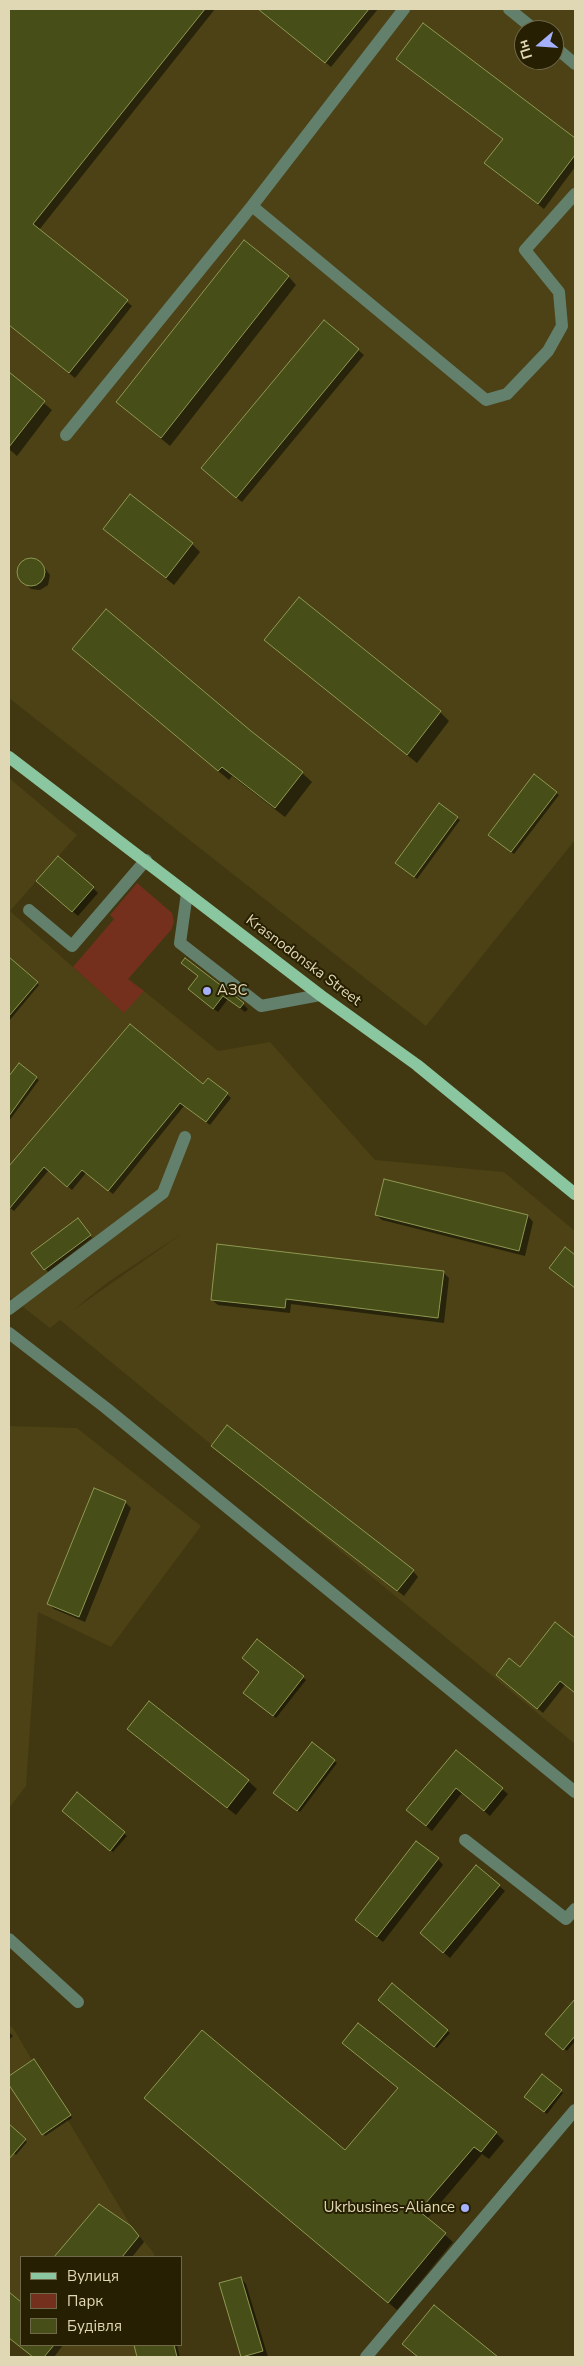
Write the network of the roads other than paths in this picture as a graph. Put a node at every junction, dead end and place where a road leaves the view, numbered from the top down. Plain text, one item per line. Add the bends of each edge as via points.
1 (404, 9) edge
2 (509, 9) edge
3 (523, 20) edge
4 (564, 55) edge
5 (575, 64) edge
6 (575, 194) edge
7 (252, 206) junction
8 (66, 435) dead end
9 (9, 757) edge
10 (146, 860) junction
11 (188, 893) junction
12 (29, 910) dead end
13 (320, 995) junction
14 (185, 1137) dead end
15 (575, 1194) edge
16 (9, 1309) edge
17 (9, 1333) edge
18 (575, 1792) edge
19 (465, 1840) dead end
20 (575, 1909) edge
21 (9, 1939) edge
22 (78, 2002) dead end
23 (575, 2110) edge
24 (366, 2357) edge

1 - 7 lane
2 - 3 lane
4 - 5 lane
6 - 7 lane via 525,250 559,292 562,326 548,351 507,394 486,400
7 - 8 lane
9 - 10 main road, Krasnodonska Street
10 - 11 main road, Krasnodonska Street
10 - 12 lane via 72,946
11 - 13 main road, Krasnodonska Street
11 - 13 lane via 180,943 261,1006
13 - 15 main road, Krasnodonska Street via 416,1065
14 - 16 lane via 163,1193
17 - 18 lane via 106,1408
19 - 20 lane via 566,1920
21 - 22 lane
23 - 24 lane

